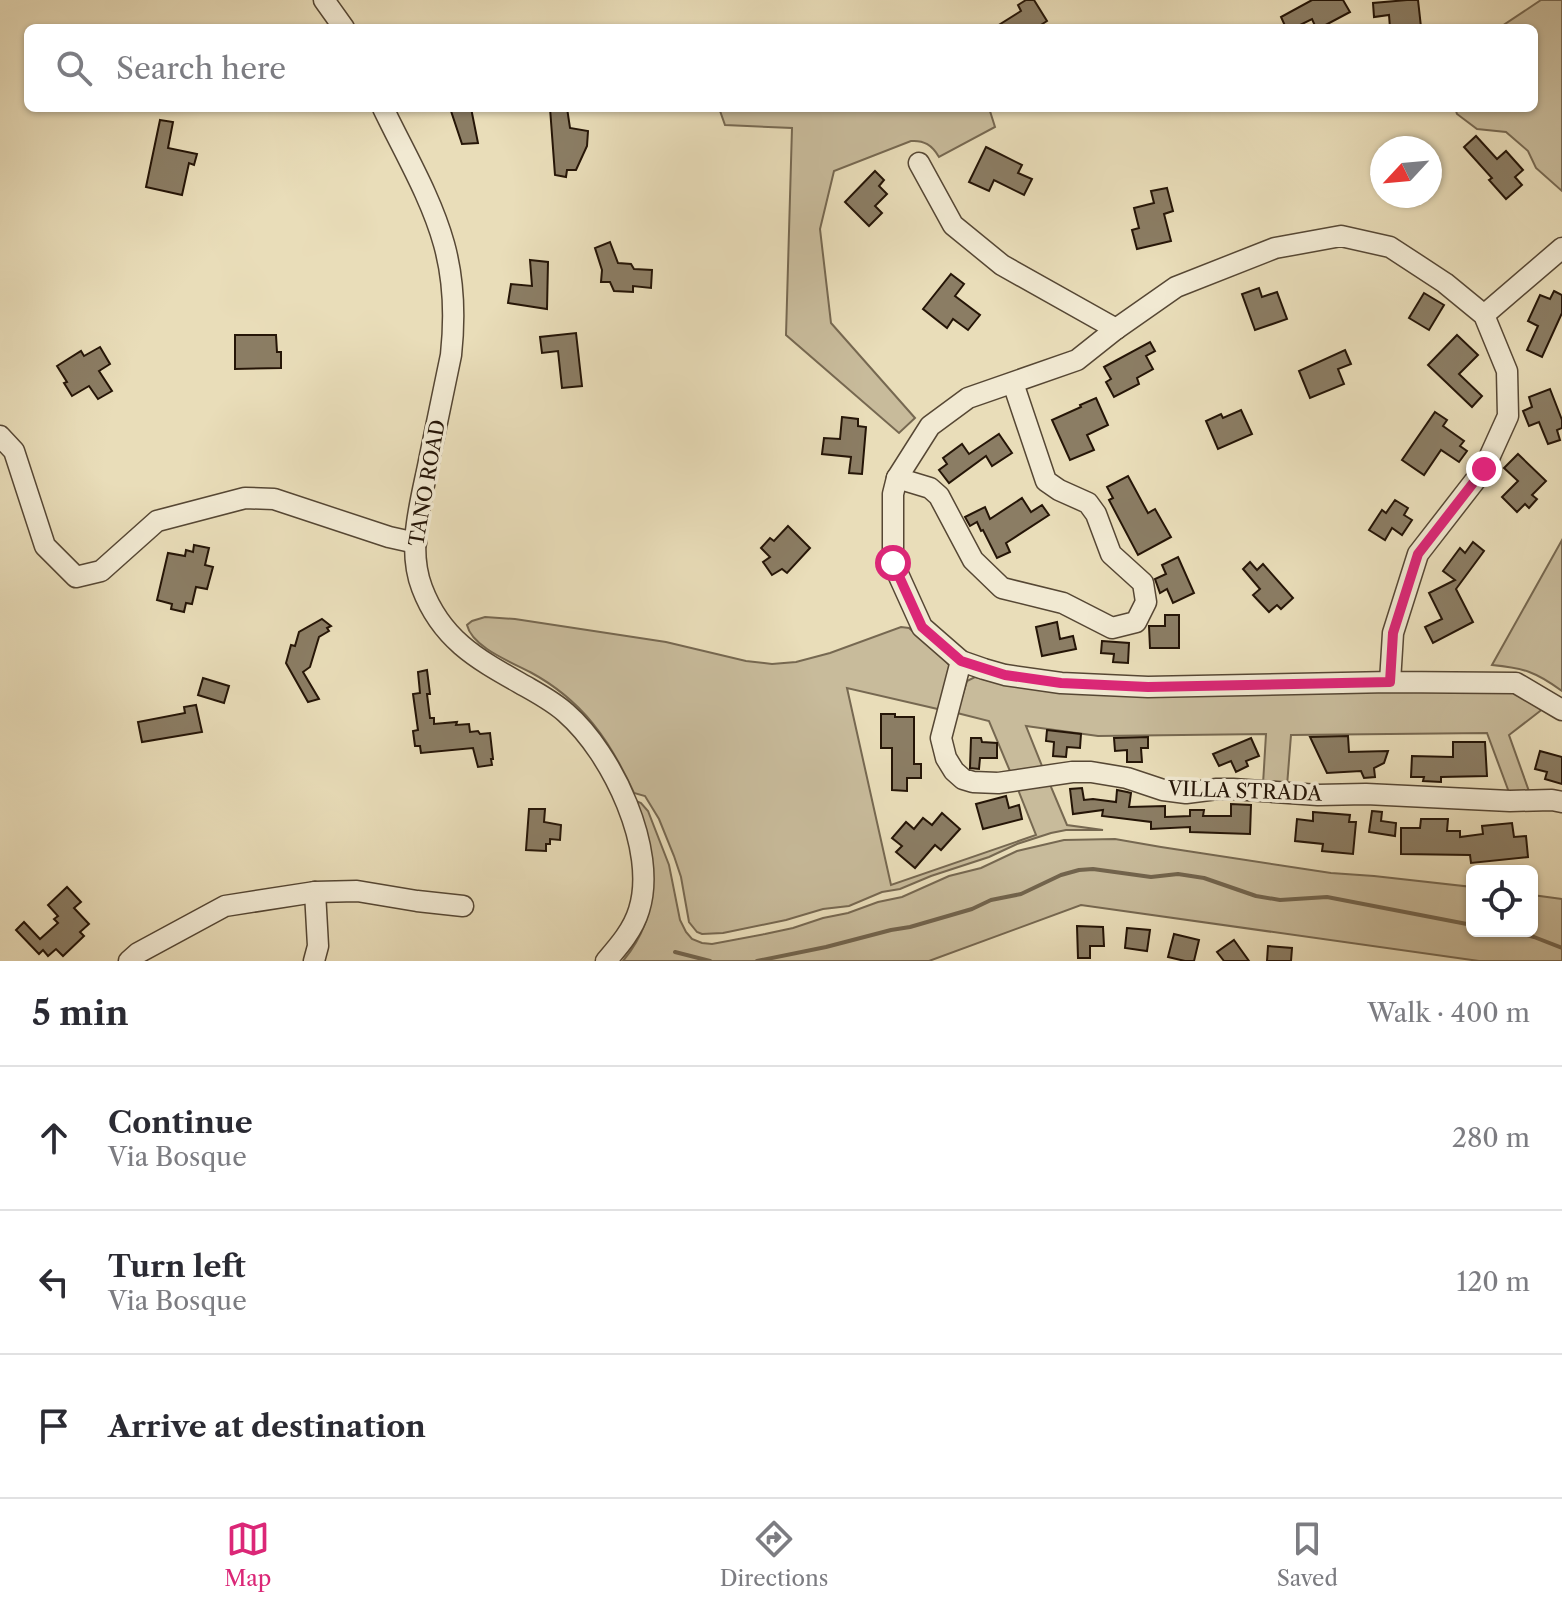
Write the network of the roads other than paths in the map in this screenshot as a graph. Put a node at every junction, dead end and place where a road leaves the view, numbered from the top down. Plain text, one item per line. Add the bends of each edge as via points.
1 (324, 0) edge
2 (341, 24) edge
3 (385, 112) edge
4 (919, 163) dead end
5 (1562, 248) edge
6 (1484, 315) junction
7 (1116, 329) junction
8 (1013, 383) junction
9 (0, 436) edge
10 (897, 478) junction
11 (416, 543) junction
12 (961, 661) junction
13 (1390, 682) junction
14 (1562, 710) edge
15 (1562, 802) edge
16 (315, 892) junction
17 (463, 906) dead end
18 (129, 961) edge
19 (314, 961) edge
20 (606, 961) edge

1 - 2 street
3 - 11 street, TANO ROAD via 439,230 452,297 451,355
4 - 7 street via 953,225 1002,265
5 - 6 street
6 - 7 street via 1390,247 1341,236 1275,248 1176,287
6 - 13 street via 1507,371 1508,416 1484,469 1418,554 1393,633
7 - 8 street via 1077,360
8 - 10 street via 968,398 930,426
8 - 10 street via 1046,481 1088,503 1111,554 1143,583 1146,602 1136,622 1112,628 1063,603 1002,588 973,560 939,496
9 - 11 street via 14,451 45,546 76,577 101,571 157,521 245,498 274,499
10 - 12 street via 893,563 922,627
11 - 20 street, TANO ROAD via 420,584 445,631 476,658 567,713 591,740 624,799 640,849 643,894 634,924
12 - 13 street via 1031,679 1133,686
12 - 15 street, VILLA STRADA via 941,738 954,771 973,782 1091,772 1186,793 1217,789
13 - 14 street via 1516,683
16 - 17 street via 357,891
16 - 18 street via 225,906
16 - 19 street

